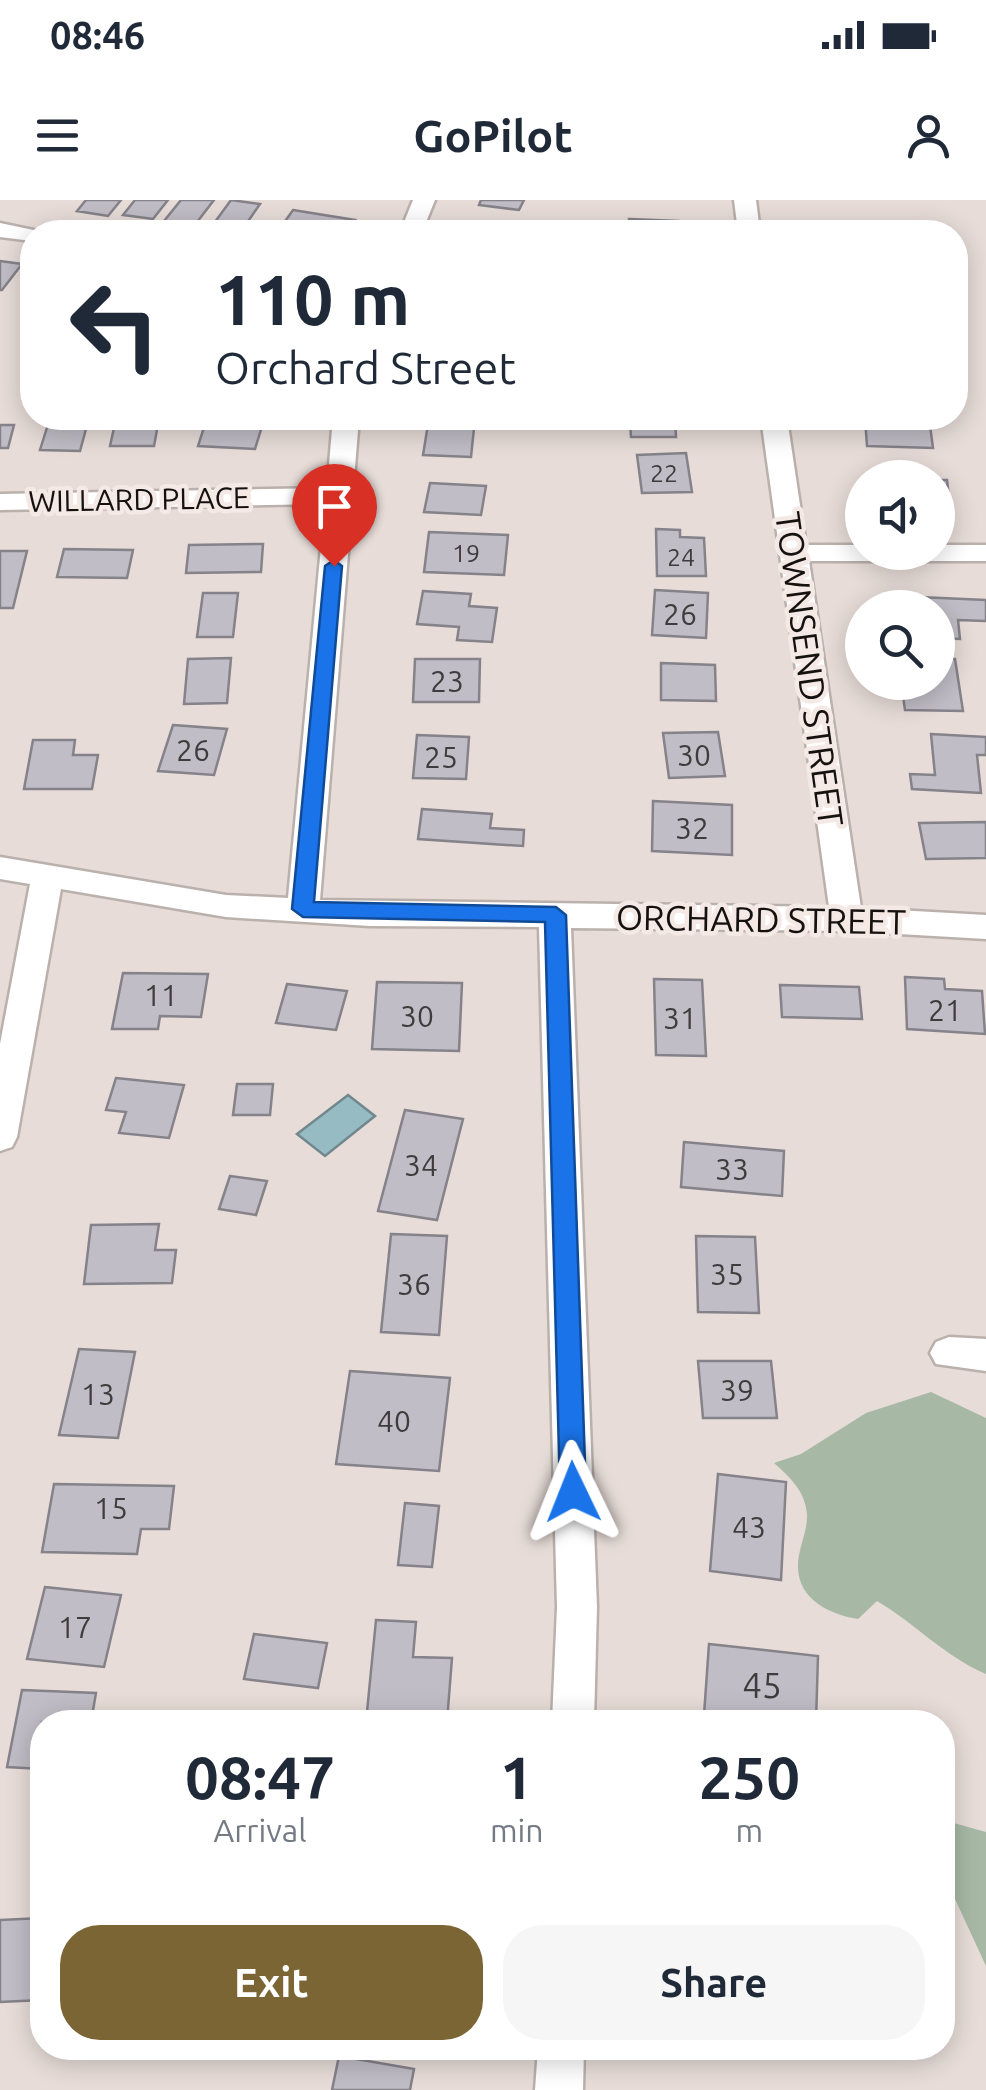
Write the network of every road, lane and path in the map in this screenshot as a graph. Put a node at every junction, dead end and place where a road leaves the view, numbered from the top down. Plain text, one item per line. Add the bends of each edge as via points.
1 (345, 430) edge
2 (776, 430) edge
3 (338, 496) junction
4 (0, 502) edge
5 (792, 553) junction
6 (986, 553) edge
7 (0, 868) edge
8 (47, 877) junction
9 (303, 909) junction
10 (556, 915) junction
11 (847, 920) junction
12 (986, 926) edge
13 (0, 1137) edge
14 (573, 1710) edge
15 (560, 2060) edge
16 (559, 2090) edge

1 - 3 street
2 - 5 street, TOWNSEND STREET
3 - 4 street, WILLARD PLACE
3 - 9 street
5 - 6 street
5 - 11 street, TOWNSEND STREET
7 - 8 street, ORCHARD STREET
8 - 9 street, ORCHARD STREET via 226,906
8 - 13 street
9 - 10 street, ORCHARD STREET
10 - 11 street, ORCHARD STREET
10 - 14 street via 577,1607
11 - 12 street, ORCHARD STREET
15 - 16 street

